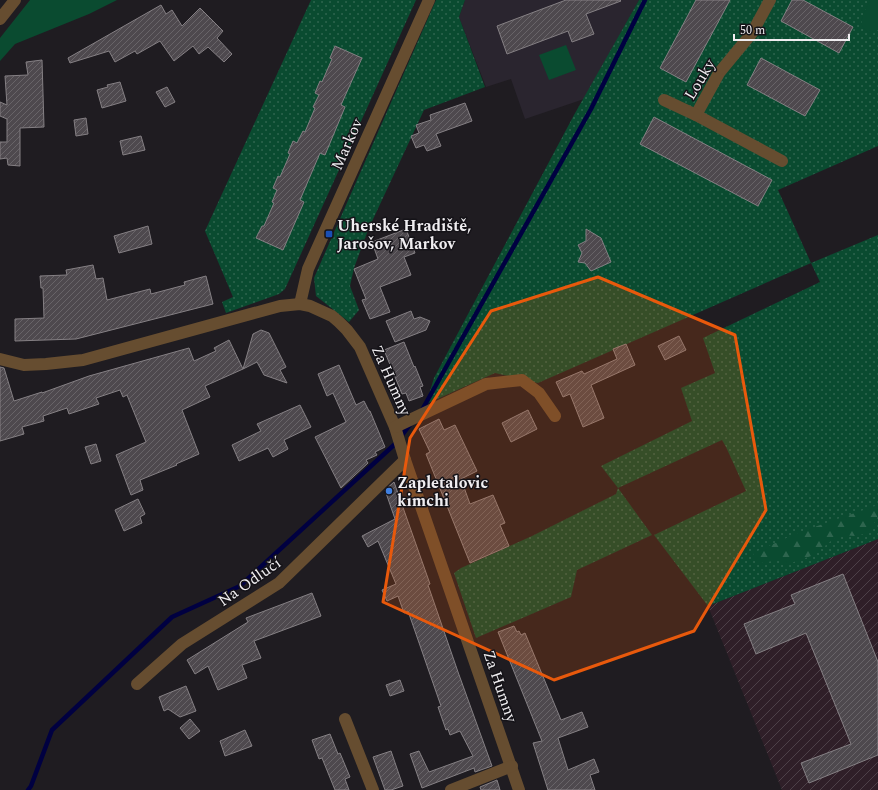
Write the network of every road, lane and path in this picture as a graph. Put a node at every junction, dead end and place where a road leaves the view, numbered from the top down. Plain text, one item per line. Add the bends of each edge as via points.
1 (429, 0) edge
2 (770, 0) edge
3 (13, 2) edge
4 (0, 19) edge
5 (664, 100) dead end
6 (696, 115) junction
7 (782, 161) dead end
8 (300, 304) junction
9 (0, 360) edge
10 (555, 416) dead end
11 (398, 436) junction
12 (405, 460) junction
13 (137, 684) dead end
14 (345, 719) dead end
15 (512, 766) junction
16 (372, 790) edge
17 (451, 790) edge
18 (519, 790) edge

1 - 8 street, Markov via 308,268
2 - 6 street, Louky via 752,33 719,73
3 - 4 street
5 - 6 street
6 - 7 street, Louky
8 - 9 street, Za Humny via 273,308 83,360 24,365
8 - 11 street, Za Humny via 332,316 354,338 365,357
10 - 11 street via 540,393 522,380 486,384 418,416
11 - 12 street, Za Humny
12 - 13 street, Na Odlučí via 279,583 182,644
12 - 15 street, Za Humny
14 - 16 street
15 - 17 street
15 - 18 street, Za Humny

